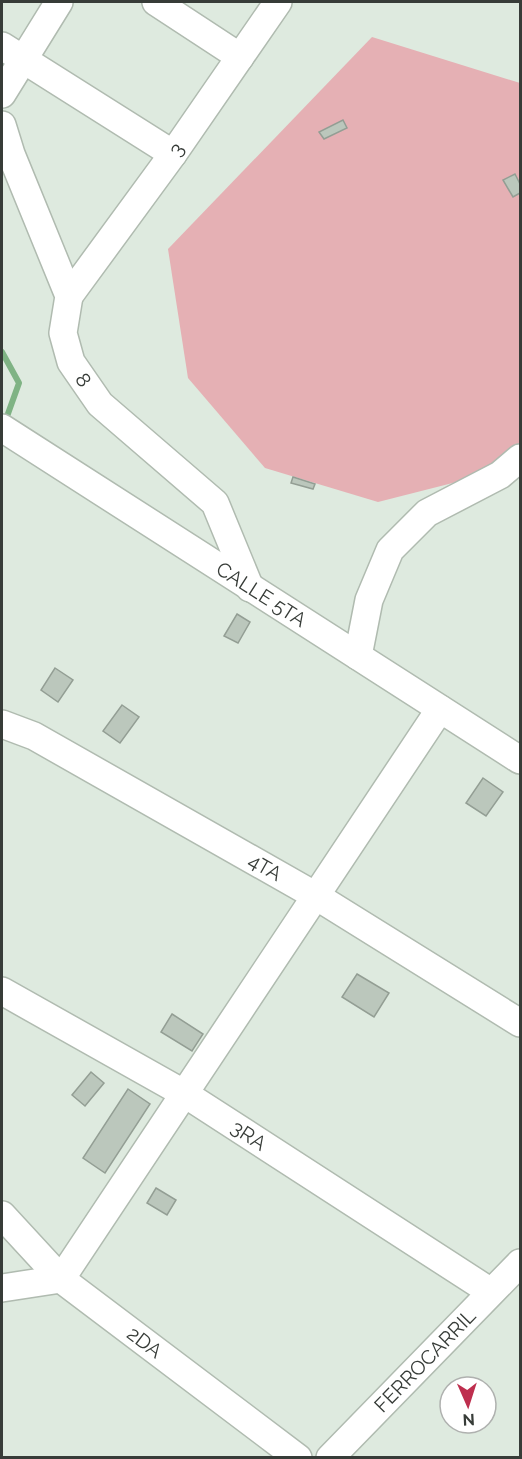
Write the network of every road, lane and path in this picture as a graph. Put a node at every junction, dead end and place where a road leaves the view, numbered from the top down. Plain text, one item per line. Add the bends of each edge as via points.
1 (60, 2) edge
2 (156, 2) edge
3 (278, 2) edge
4 (12, 53) edge
5 (240, 57) junction
6 (2, 94) edge
7 (2, 125) edge
8 (173, 154) junction
9 (69, 296) junction
10 (7, 432) edge
11 (520, 458) edge
12 (250, 588) junction
13 (358, 656) junction
14 (440, 709) junction
15 (2, 724) edge
16 (520, 760) edge
17 (316, 896) junction
18 (2, 991) edge
19 (520, 1023) edge
20 (185, 1094) junction
21 (2, 1215) edge
22 (520, 1263) edge
23 (61, 1279) junction
24 (2, 1288) edge
25 (491, 1292) junction
26 (298, 1458) edge
27 (330, 1458) edge

1 - 4 street
2 - 5 street
3 - 5 street, 3
4 - 6 street
4 - 8 street
5 - 8 street, 3
7 - 9 street
8 - 9 street, 3
9 - 12 street, 8 via 63,333 71,362 100,404 215,504
10 - 12 street, CALLE 5TA
11 - 13 street via 500,475 427,513 390,550 369,600
12 - 13 street, CALLE 5TA
13 - 14 street, CALLE 5TA
14 - 16 street, CALLE 5TA
14 - 17 street
15 - 17 street, 4TA via 34,736
17 - 19 street, 4TA
17 - 20 street
18 - 20 street, 3RA
20 - 23 street
20 - 25 street, 3RA
21 - 23 street, 2DA
22 - 25 street, FERROCARRIL
23 - 24 street
23 - 26 street, 2DA
25 - 27 street, FERROCARRIL

